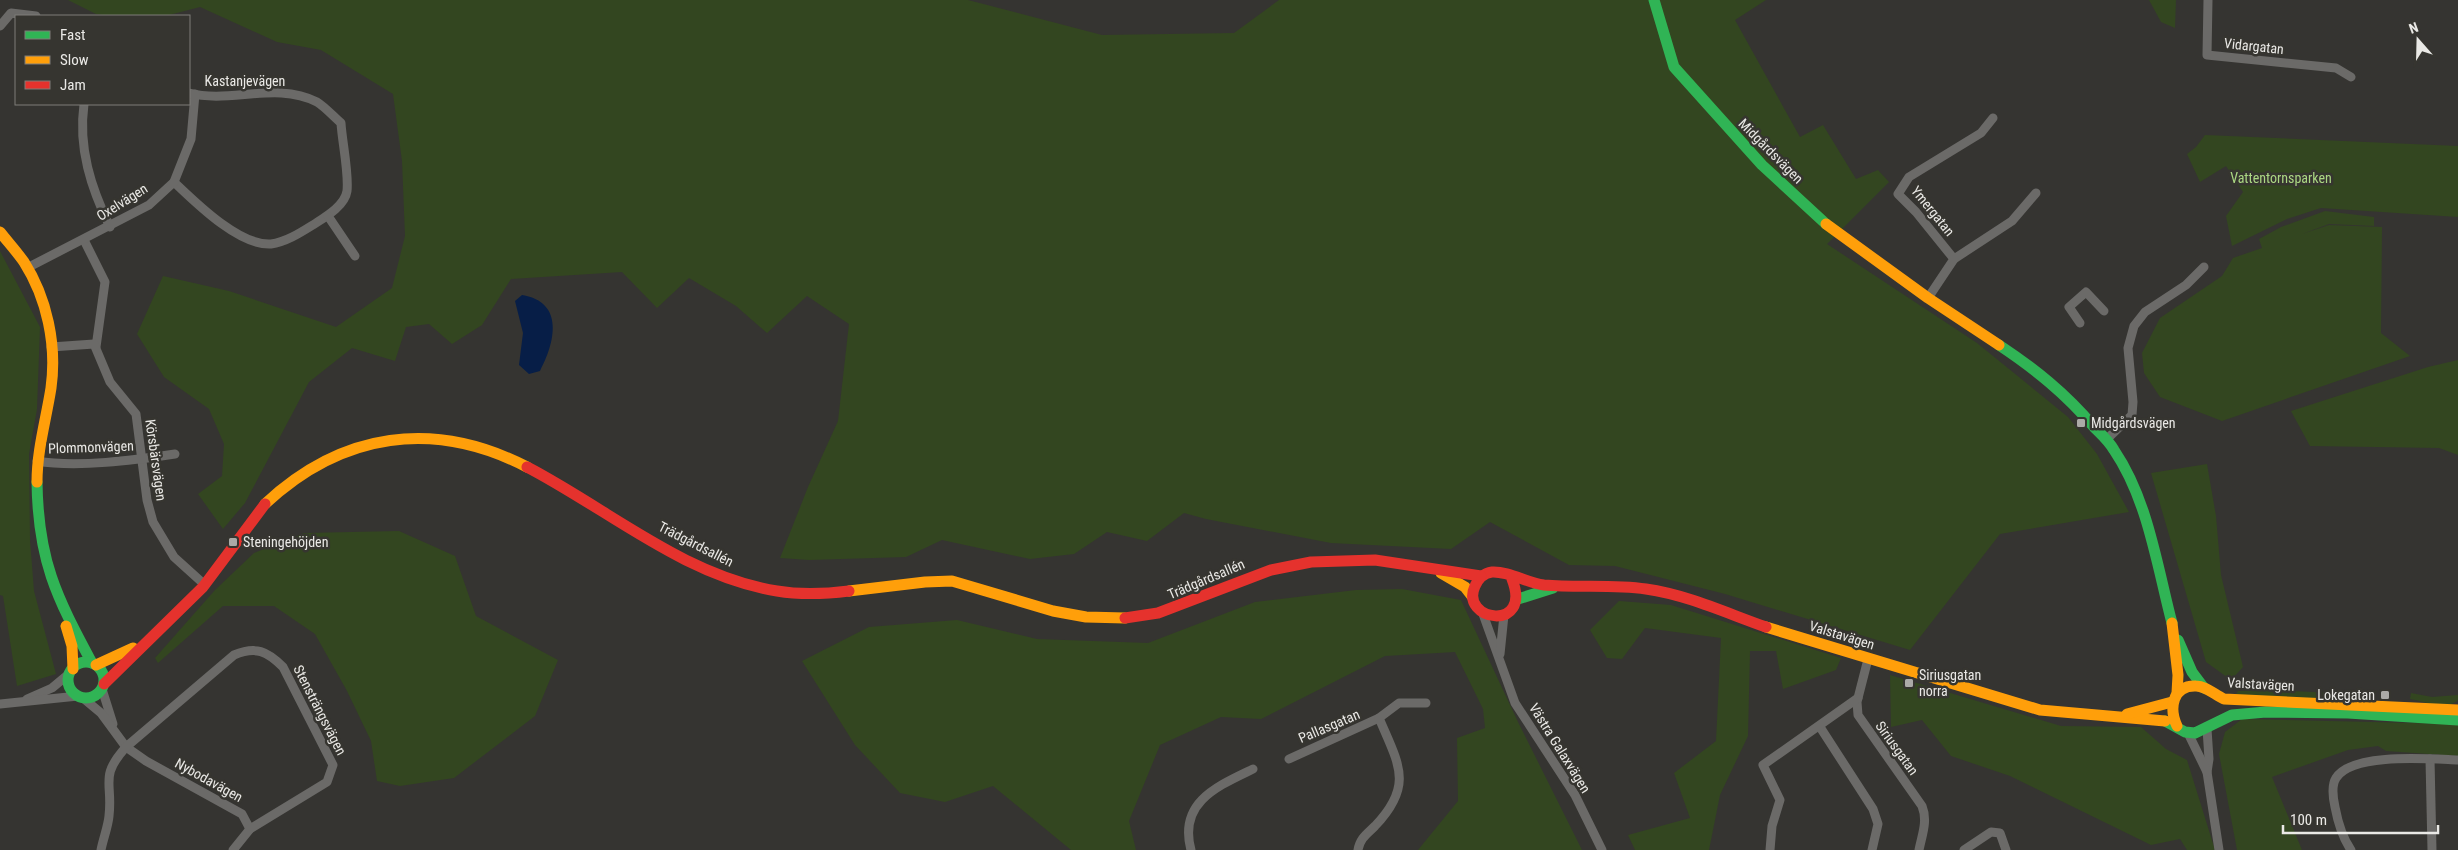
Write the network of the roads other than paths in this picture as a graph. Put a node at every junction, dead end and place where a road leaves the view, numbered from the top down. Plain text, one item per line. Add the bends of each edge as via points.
1 (1654, 0) edge
2 (2208, 0) edge
3 (28, 15) edge
4 (0, 26) edge
5 (2351, 76) dead end
6 (192, 94) edge
7 (84, 105) edge
8 (1993, 118) dead end
9 (174, 182) junction
10 (2036, 193) dead end
11 (328, 216) junction
12 (110, 227) junction
13 (0, 232) edge
14 (84, 240) junction
15 (355, 256) dead end
16 (1954, 259) junction
17 (2204, 267) dead end
18 (28, 268) junction
19 (1928, 298) junction
20 (2104, 311) dead end
21 (2080, 324) dead end
22 (52, 347) junction
23 (96, 348) junction
24 (2106, 440) junction
25 (175, 454) dead end
26 (142, 459) junction
27 (37, 461) junction
28 (1433, 568) junction
29 (1481, 576) junction
30 (1512, 579) junction
31 (205, 585) junction
32 (1556, 587) junction
33 (1472, 596) junction
34 (1518, 599) junction
35 (59, 602) junction
36 (1483, 614) junction
37 (1504, 616) junction
38 (2173, 628) junction
39 (151, 638) junction
40 (1868, 659) junction
41 (1499, 660) junction
42 (94, 664) junction
43 (72, 671) junction
44 (103, 687) junction
45 (2208, 692) junction
46 (81, 697) junction
47 (1858, 698) junction
48 (2174, 698) junction
49 (17, 703) junction
50 (1426, 703) dead end
51 (0, 704) edge
52 (2458, 710) edge
53 (2120, 716) junction
54 (1379, 718) junction
55 (2458, 720) edge
56 (2177, 726) junction
57 (2211, 726) junction
58 (1820, 727) junction
59 (114, 729) junction
60 (2188, 733) junction
61 (126, 747) junction
62 (1289, 758) dead end
63 (2430, 758) junction
64 (2458, 760) edge
65 (1253, 769) dead end
66 (2207, 772) junction
67 (250, 829) junction
68 (100, 850) edge
69 (233, 850) edge
70 (1191, 850) edge
71 (1358, 850) edge
72 (1602, 850) edge
73 (1770, 850) edge
74 (1872, 850) edge
75 (1919, 850) edge
76 (1964, 850) edge
77 (2006, 850) edge
78 (2219, 850) edge
79 (2351, 850) edge
80 (2432, 850) edge

1 - 19 street, Midgårdsvägen via 1674,67 1755,158 1817,217
2 - 5 street, Vidargatan via 2207,55 2336,68
3 - 4 street via 11,13
6 - 9 street, Oxelvägen via 191,139
6 - 11 street, Kastanjevägen via 282,92 317,102 340,122 347,192
7 - 12 street via 85,160 94,193
8 - 16 street, Ymergatan via 1981,134 1909,177 1898,194
9 - 11 street, Kastanjevägen via 228,228 250,239 271,244 296,235
9 - 12 street, Oxelvägen via 149,205
10 - 16 street via 2012,221
11 - 15 street
12 - 14 street, Oxelvägen
13 - 18 street
14 - 18 street, Oxelvägen
14 - 23 street via 105,282
16 - 19 street
17 - 24 street via 2186,284 2145,312 2134,326 2128,348 2134,402 2132,415
18 - 22 street via 46,315
19 - 24 street, Midgårdsvägen via 2039,372 2077,407
20 - 21 street via 2086,292 2069,307
22 - 23 street via 94,344
22 - 27 street via 51,384
23 - 26 street, Körsbärsvägen via 110,382 136,414
24 - 38 street, Midgårdsvägen via 2132,483 2146,523
25 - 26 street, Plommonvägen
26 - 27 street, Plommonvägen via 52,464
26 - 31 street, Körsbärsvägen via 146,500 157,530 174,557
27 - 35 street via 38,524 48,574
28 - 29 street, Trädgårdsallén
28 - 31 street, Trädgårdsallén via 1374,560 1290,565 1251,576 1167,612 1138,617 1093,618 1045,611 953,581 824,594 779,592 718,575 692,562 512,458 463,441 440,438 380,443 349,452 307,471 255,515
28 - 33 street, Trädgårdsallén via 1465,587
29 - 30 street, Valstavägen via 1503,572
29 - 33 street via 1474,585
30 - 32 street, Valstavägen
30 - 34 street via 1518,588
31 - 39 street, Trädgårdsallén
32 - 34 street, Valstavägen
32 - 40 street, Valstavägen via 1624,587 1675,595
33 - 36 street
34 - 37 street
35 - 42 street
35 - 43 street via 72,646
36 - 37 street
36 - 41 street, Västra Galaxvägen
37 - 41 street, Västra Galaxvägen
38 - 45 street, Midgårdsvägen via 2192,672
38 - 48 street, Midgårdsvägen via 2178,676
39 - 42 street, Trädgårdsallén
39 - 44 street, Trädgårdsallén
40 - 47 street, Siriusgatan
40 - 53 street, Valstavägen via 2042,710
41 - 72 street, Västra Galaxvägen via 1515,703 1575,796
42 - 43 street via 82,663
42 - 44 street via 103,673
43 - 46 street via 69,684
43 - 49 street via 52,688
44 - 46 street via 93,696
44 - 59 street, Nybodavägen
45 - 48 street, Valstavägen via 2195,686 2185,688
45 - 52 street, Valstavägen via 2224,699
45 - 57 street, Valstavägen via 2217,703 2218,713
46 - 49 street
46 - 59 street, Nybodavägen
47 - 58 street
47 - 75 street, Siriusgatan via 1858,716 1864,727 1917,798 1925,814
48 - 53 street, Valstavägen
48 - 56 street via 2171,712
49 - 51 street
50 - 54 street, Pallasgatan via 1398,703
53 - 56 street, Valstavägen via 2166,721
54 - 62 street, Pallasgatan
54 - 71 street, Pallasgatan via 1397,761 1401,786 1392,805 1359,841
55 - 57 street, Valstavägen via 2277,712 2234,714
56 - 60 street, Valstavägen
57 - 60 street, Valstavägen via 2198,733
57 - 66 street
58 - 73 street via 1763,765 1780,800 1772,826
58 - 74 street via 1873,809 1878,824
59 - 61 street, Nybodavägen
60 - 66 street
61 - 67 street, Nybodavägen via 242,814
61 - 67 street, Stensträngsvägen via 234,655 255,650 270,655 283,667 334,765 327,782
61 - 68 street via 113,762 108,780 109,816
63 - 64 street
63 - 79 street via 2375,760 2350,766 2340,773 2333,788 2334,804 2339,826
63 - 80 street
65 - 70 street via 1217,786 1197,804 1188,826
66 - 78 street
67 - 69 street
76 - 77 street via 1991,832 2000,833

